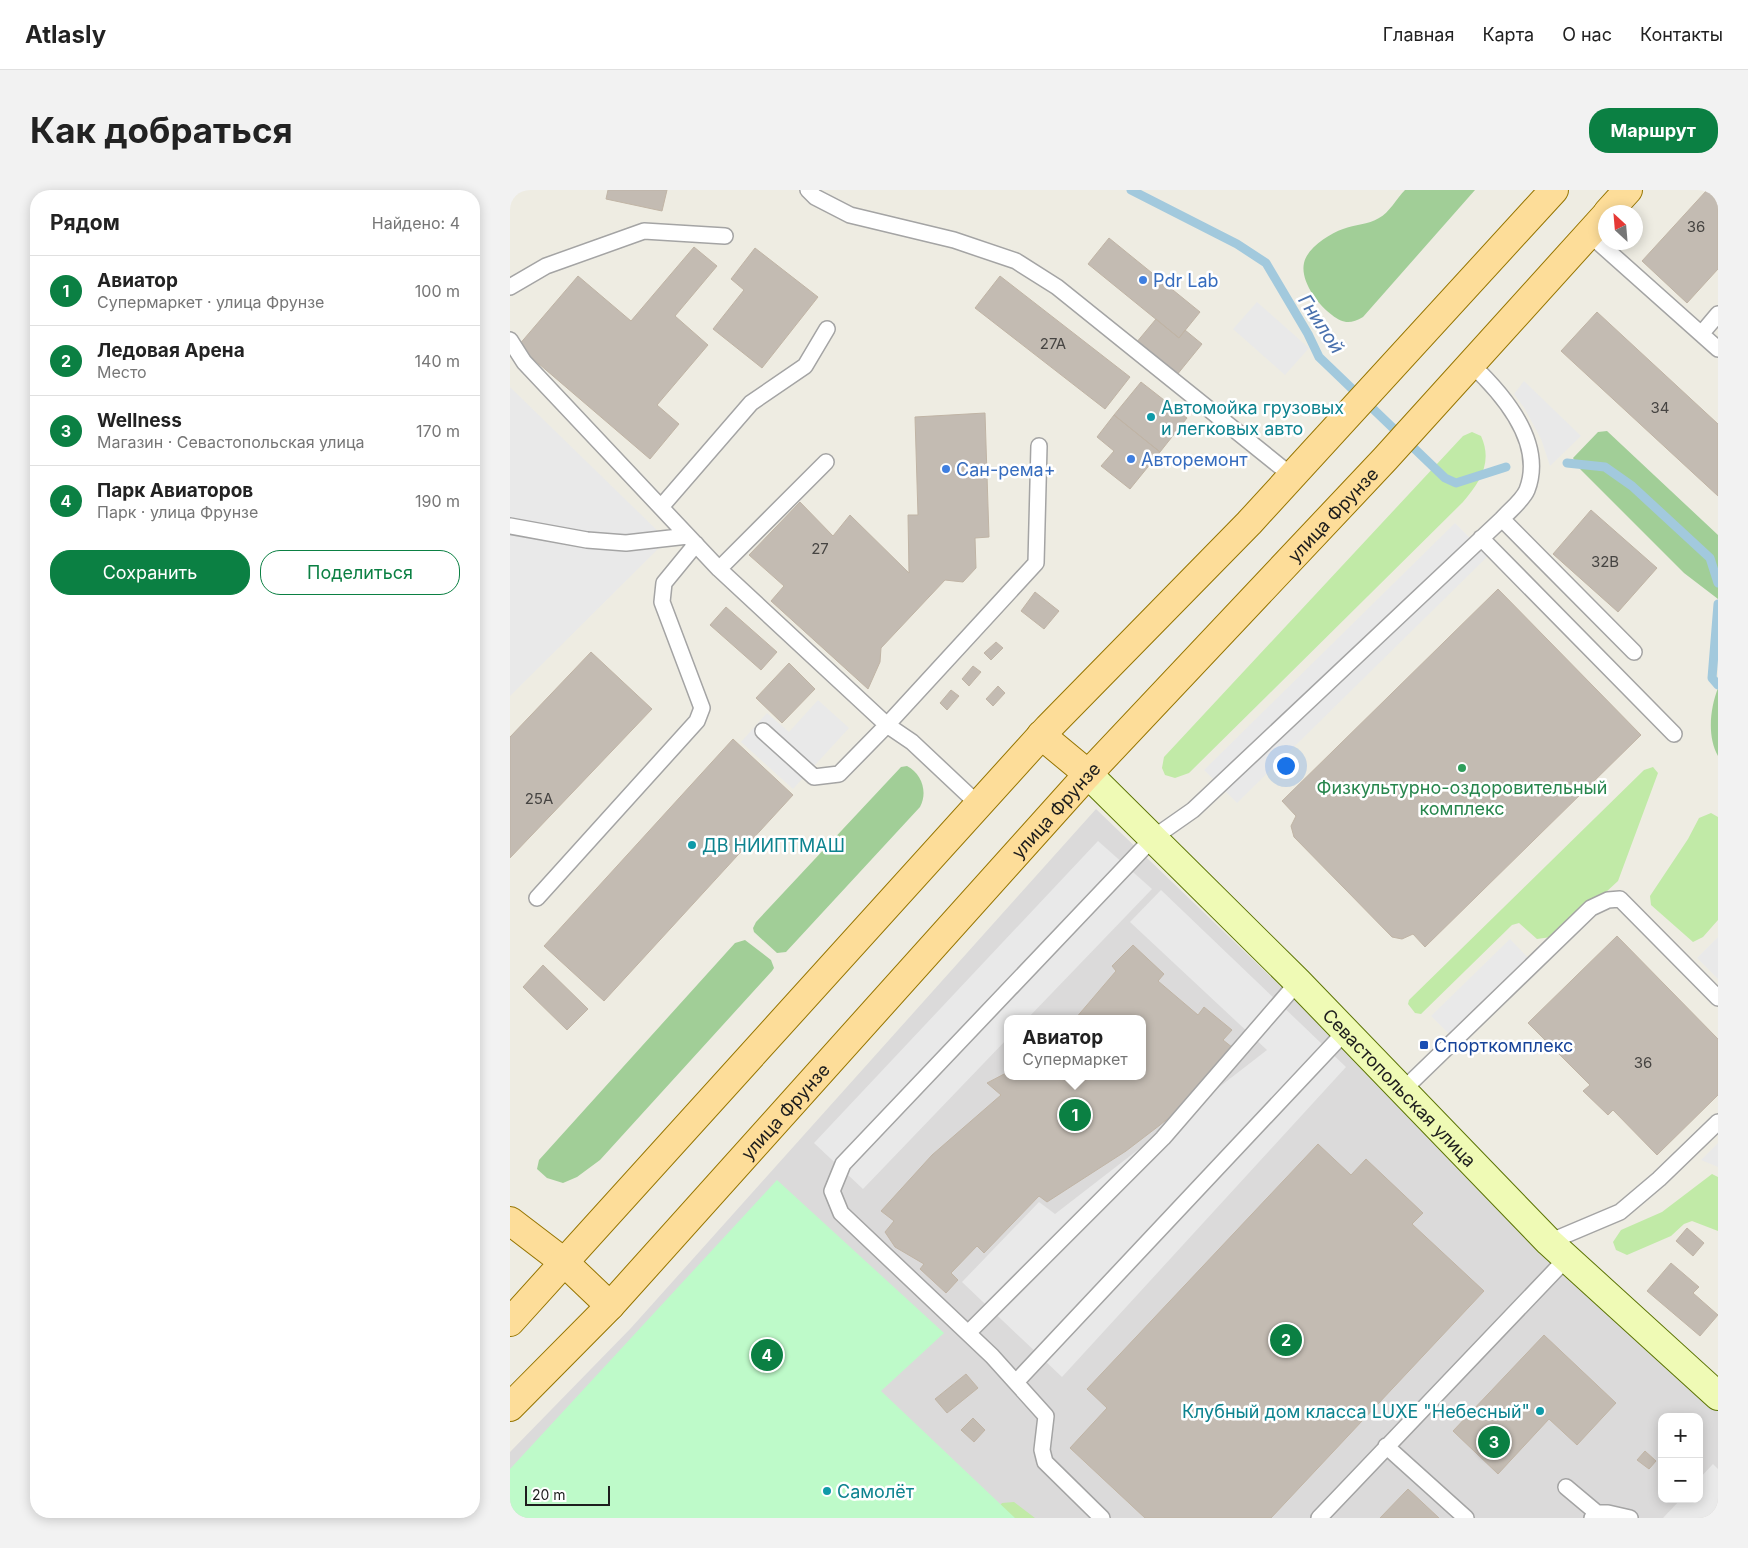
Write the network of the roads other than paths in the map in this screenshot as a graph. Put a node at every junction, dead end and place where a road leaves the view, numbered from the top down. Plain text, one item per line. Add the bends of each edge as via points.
1 (808, 190) edge
2 (1554, 190) edge
3 (1628, 190) edge
4 (1614, 205) edge
5 (1597, 225) edge
6 (725, 236) dead end
7 (510, 286) edge
8 (1718, 314) edge
9 (827, 329) dead end
10 (1702, 333) junction
11 (510, 340) edge
12 (1718, 349) edge
13 (1471, 364) junction
14 (1039, 446) dead end
15 (826, 462) dead end
16 (1292, 476) junction
17 (661, 507) junction
18 (1502, 519) junction
19 (510, 526) edge
20 (1481, 538) junction
21 (692, 540) junction
22 (719, 569) junction
23 (1634, 652) dead end
24 (887, 725) junction
25 (763, 731) dead end
26 (1674, 734) dead end
27 (1041, 735) junction
28 (1088, 774) junction
29 (979, 805) junction
30 (1153, 838) junction
31 (537, 898) dead end
32 (1298, 982) junction
33 (1718, 998) edge
34 (1345, 1032) junction
35 (1404, 1090) junction
36 (1718, 1122) edge
37 (510, 1221) edge
38 (1558, 1250) junction
39 (565, 1263) junction
40 (610, 1306) junction
41 (510, 1322) edge
42 (968, 1333) junction
43 (1016, 1382) junction
44 (1718, 1396) edge
45 (510, 1407) edge
46 (1386, 1446) junction
47 (1566, 1487) dead end
48 (1595, 1516) edge
49 (1102, 1518) edge
50 (1319, 1518) edge
51 (1466, 1518) edge
52 (1630, 1518) edge

1 - 16 lane via 850,215 954,240 1016,261 1057,287
2 - 16 main road
3 - 4 main road
5 - 10 lane
5 - 13 main road, улица Фрунзе
6 - 7 lane via 644,231 546,266
8 - 10 lane
9 - 17 lane via 805,366 751,403
10 - 12 lane
11 - 17 lane via 524,362
13 - 18 lane via 1497,389 1527,443 1532,472 1526,492
13 - 28 main road, улица Фрунзе via 1386,459
14 - 24 lane via 1036,563
15 - 22 lane
16 - 27 main road
17 - 21 lane
18 - 20 lane
18 - 23 lane
19 - 21 lane via 586,540 626,543
20 - 26 lane
20 - 30 lane via 1193,810
21 - 22 lane
21 - 31 lane via 664,583 662,602 702,708 697,721
22 - 24 lane
24 - 25 lane via 839,774 814,777
24 - 29 lane via 912,742
27 - 28 main road
27 - 29 main road
28 - 30 main road, Севастопольская улица
28 - 40 main road, улица Фрунзе
29 - 39 main road
30 - 32 main road, Севастопольская улица
30 - 42 lane via 843,1164 832,1191 841,1212
32 - 34 main road, Севастопольская улица
32 - 42 lane via 1163,1138
33 - 35 lane via 1620,899 1608,900 1591,908
34 - 35 main road, Севастопольская улица
34 - 43 lane
35 - 38 main road, Севастопольская улица
36 - 38 lane via 1659,1180 1620,1212
37 - 39 main road
38 - 44 main road, Севастопольская улица
38 - 46 lane
39 - 40 main road
39 - 41 main road
40 - 45 main road, улица Фрунзе
42 - 43 lane
43 - 49 lane via 1046,1416 1042,1450 1045,1462
46 - 50 lane
46 - 51 lane
47 - 48 lane
48 - 52 lane via 1608,1512

